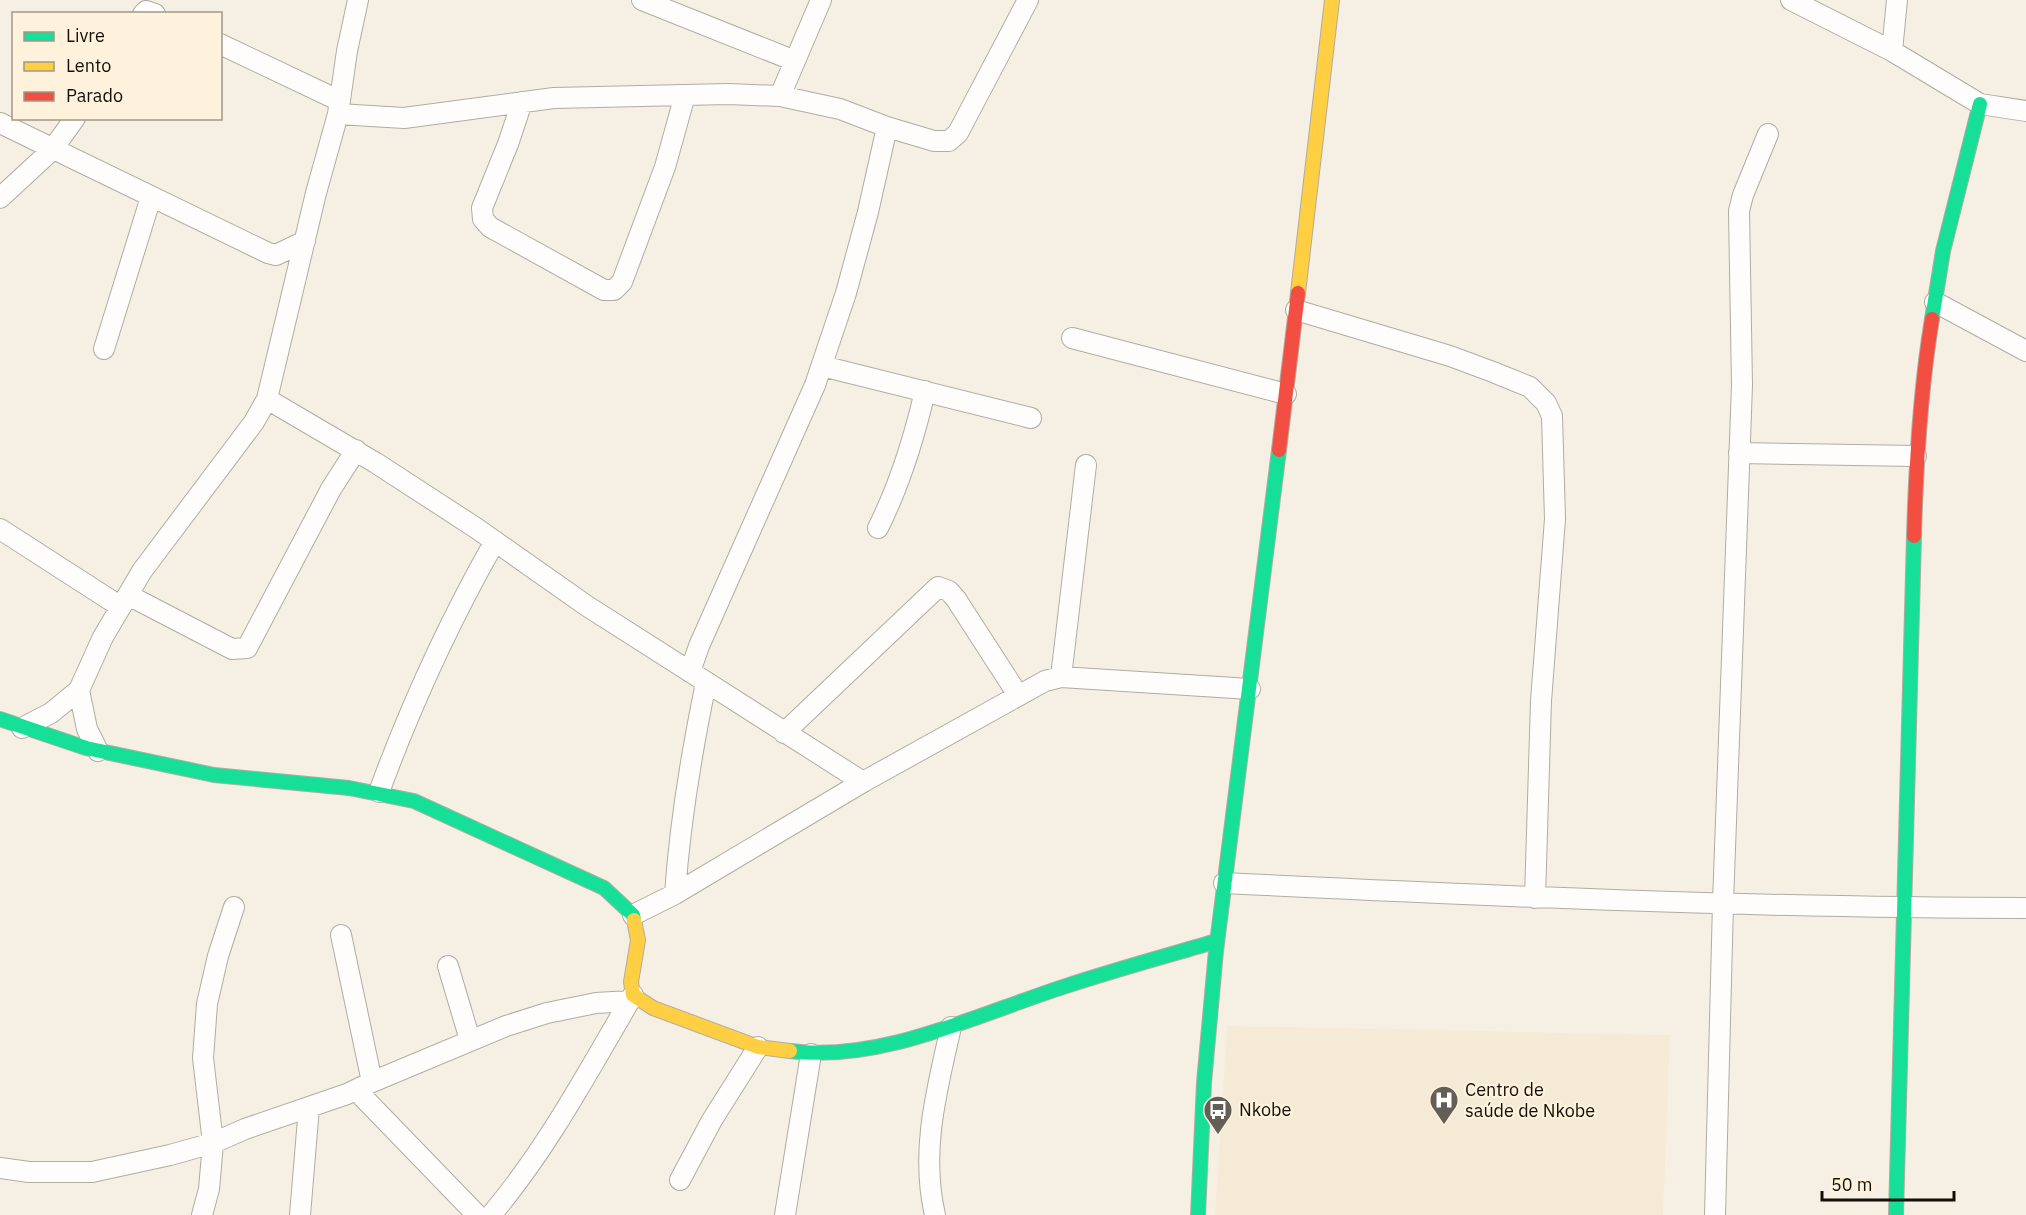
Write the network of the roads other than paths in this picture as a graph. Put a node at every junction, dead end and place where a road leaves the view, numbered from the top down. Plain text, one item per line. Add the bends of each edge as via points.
1 (358, 0) edge
2 (642, 0) edge
3 (821, 0) edge
4 (1028, 0) edge
5 (1332, 0) edge
6 (1791, 0) edge
7 (1897, 0) edge
8 (222, 45) edge
9 (1892, 51) junction
10 (795, 61) junction
11 (685, 94) junction
12 (780, 96) junction
13 (522, 102) junction
14 (1980, 104) junction
15 (339, 108) junction
16 (2026, 111) edge
17 (74, 120) edge
18 (0, 123) edge
19 (887, 127) junction
20 (1768, 134) dead end
21 (52, 150) junction
22 (151, 197) junction
23 (0, 198) edge
24 (305, 241) junction
25 (1935, 302) junction
26 (1296, 310) junction
27 (1072, 338) dead end
28 (104, 349) dead end
29 (2026, 351) edge
30 (822, 366) junction
31 (925, 391) junction
32 (1286, 394) junction
33 (267, 399) junction
34 (1031, 418) dead end
35 (356, 450) junction
36 (1739, 453) junction
37 (1916, 456) junction
38 (1086, 465) dead end
39 (878, 528) dead end
40 (0, 529) edge
41 (495, 541) junction
42 (125, 601) junction
43 (698, 677) junction
44 (1061, 677) junction
45 (1250, 689) junction
46 (79, 690) junction
47 (1018, 695) junction
48 (0, 719) edge
49 (22, 728) junction
50 (784, 733) junction
51 (98, 751) junction
52 (863, 782) junction
53 (379, 792) junction
54 (1224, 884) junction
55 (675, 894) junction
56 (1535, 898) junction
57 (1723, 903) junction
58 (234, 907) dead end
59 (1903, 908) junction
60 (2026, 908) edge
61 (633, 915) junction
62 (341, 935) dead end
63 (1217, 941) junction
64 (448, 966) dead end
65 (631, 998) junction
66 (951, 1027) junction
67 (470, 1040) junction
68 (758, 1047) junction
69 (811, 1054) junction
70 (364, 1086) junction
71 (309, 1107) junction
72 (213, 1143) junction
73 (0, 1168) edge
74 (680, 1180) dead end
75 (1193, 1213) edge
76 (202, 1215) edge
77 (300, 1215) edge
78 (477, 1215) edge
79 (491, 1215) edge
80 (785, 1215) edge
81 (935, 1215) edge
82 (1715, 1215) edge
83 (1896, 1215) edge

1 - 15 street
2 - 10 street
3 - 10 street
4 - 19 street via 958,133 949,141 934,141
5 - 26 street
6 - 9 street
7 - 9 street
8 - 15 street
9 - 14 street
10 - 12 street
11 - 12 street
11 - 13 street
11 - 13 street via 665,167 622,282 614,290 604,290 490,227 483,219 482,208
12 - 19 street via 840,110
13 - 15 street via 404,118
14 - 16 street
14 - 25 street via 1943,251
15 - 24 street
17 - 21 street
18 - 21 street
19 - 30 street via 846,293
20 - 36 street via 1739,211
21 - 22 street
21 - 23 street
22 - 24 street via 268,253 276,255
22 - 28 street
24 - 33 street
25 - 29 street
25 - 37 street
26 - 32 street
26 - 56 street via 1450,356 1530,387 1546,403 1552,416 1555,519 1541,701
27 - 32 street
30 - 31 street
30 - 43 street via 699,646
31 - 34 street
31 - 39 street via 904,468
32 - 45 street
33 - 35 street
33 - 42 street via 254,422 142,571
35 - 41 street
35 - 42 street via 331,489 247,648 232,649
36 - 37 street
36 - 57 street
37 - 59 street
38 - 44 street
40 - 42 street
41 - 43 street
41 - 53 street via 439,646
42 - 46 street via 103,637
43 - 50 street
43 - 55 street
44 - 45 street
44 - 47 street
45 - 54 street
46 - 49 street via 51,713
46 - 51 street via 87,729
47 - 50 street via 956,599 938,586
47 - 52 street
48 - 49 street
49 - 51 street
50 - 52 street
51 - 53 street via 236,779
52 - 55 street
53 - 61 street via 414,801 604,888
54 - 56 street
54 - 63 street
55 - 61 street
56 - 57 street
57 - 59 street
57 - 82 street
58 - 72 street via 207,1004 203,1059
59 - 60 street
59 - 83 street
61 - 65 street via 638,940
62 - 70 street
63 - 66 street via 1062,987
63 - 75 street
64 - 67 street
65 - 67 street via 548,1013
65 - 68 street
65 - 79 street via 529,1166
66 - 69 street via 866,1048
66 - 81 street via 932,1115 928,1176
67 - 70 street
68 - 69 street
68 - 74 street
69 - 80 street
70 - 71 street
70 - 78 street
71 - 72 street
71 - 77 street
72 - 73 street via 92,1172
72 - 76 street

